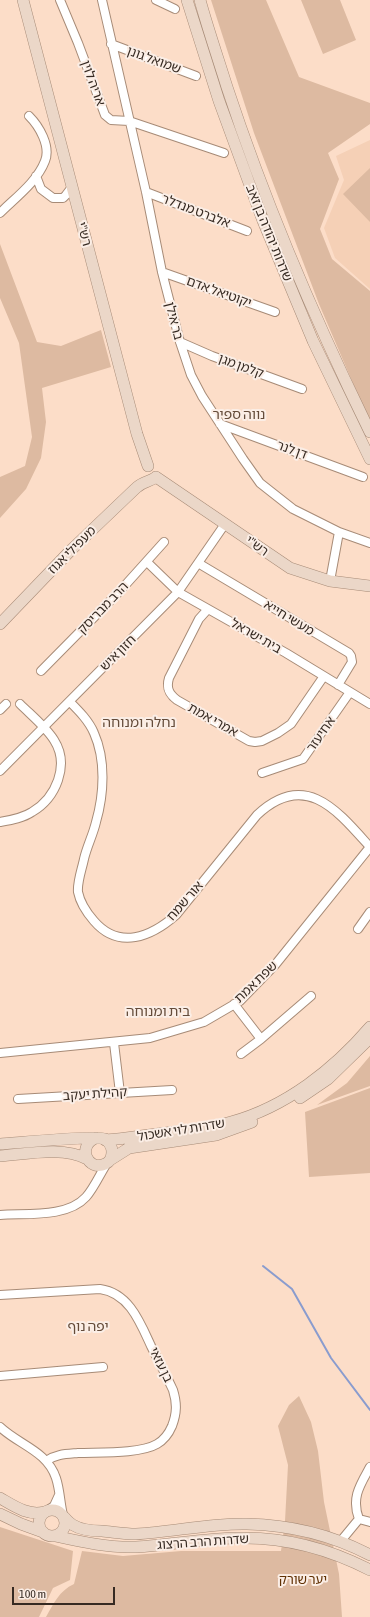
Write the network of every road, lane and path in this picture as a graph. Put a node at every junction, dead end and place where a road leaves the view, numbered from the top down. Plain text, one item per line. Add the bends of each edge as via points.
1 (23, 0) edge
2 (60, 0) edge
3 (102, 0) edge
4 (156, 0) edge
5 (187, 0) edge
6 (200, 0) edge
7 (175, 8) dead end
8 (112, 44) junction
9 (196, 76) dead end
10 (29, 116) dead end
11 (129, 122) junction
12 (224, 153) dead end
13 (36, 176) junction
14 (72, 187) junction
15 (146, 192) junction
16 (0, 213) edge
17 (247, 231) dead end
18 (162, 272) junction
19 (275, 312) dead end
20 (180, 342) junction
21 (302, 389) dead end
22 (220, 424) junction
23 (370, 432) edge
24 (370, 459) edge
25 (149, 474) junction
26 (364, 477) dead end
27 (225, 524) junction
28 (339, 532) junction
29 (164, 542) dead end
30 (370, 543) edge
31 (147, 562) junction
32 (198, 563) junction
33 (330, 582) junction
34 (370, 586) edge
35 (178, 592) junction
36 (208, 608) junction
37 (0, 618) edge
38 (0, 624) edge
39 (41, 671) dead end
40 (324, 676) junction
41 (338, 685) junction
42 (350, 692) junction
43 (70, 702) junction
44 (6, 704) dead end
45 (20, 704) dead end
46 (370, 704) edge
47 (0, 710) edge
48 (43, 727) junction
49 (0, 771) edge
50 (262, 773) dead end
51 (0, 822) edge
52 (370, 847) edge
53 (370, 912) edge
54 (358, 929) dead end
55 (311, 996) dead end
56 (234, 1004) junction
57 (370, 1027) edge
58 (370, 1038) edge
59 (261, 1039) junction
60 (114, 1043) junction
61 (0, 1053) edge
62 (241, 1054) dead end
63 (172, 1090) dead end
64 (120, 1093) junction
65 (18, 1099) dead end
66 (100, 1139) junction
67 (0, 1144) edge
68 (0, 1156) edge
69 (89, 1161) junction
70 (108, 1162) junction
71 (92, 1189) junction
72 (0, 1215) edge
73 (0, 1296) edge
74 (103, 1367) dead end
75 (0, 1376) edge
76 (0, 1427) edge
77 (46, 1461) junction
78 (370, 1467) edge
79 (59, 1488) junction
80 (0, 1498) edge
81 (46, 1511) junction
82 (0, 1514) edge
83 (64, 1516) junction
84 (359, 1519) junction
85 (370, 1522) edge
86 (43, 1532) junction
87 (55, 1536) junction
88 (340, 1542) junction
89 (370, 1555) edge
90 (370, 1570) edge

1 - 14 main road, רש"י
2 - 11 street, אריה לוין via 105,115 111,120
3 - 8 street, בר אילן
4 - 7 street
5 - 24 main road, שדרות יהודה בן זאב via 263,221 313,341
6 - 23 main road, שדרות יהודה בן זאב via 274,217 324,336
8 - 9 street, שמואל גונן
8 - 11 street, בר אילן
10 - 13 street via 40,130 45,146 46,160
11 - 12 street, אריה לוין
11 - 15 street, בר אילן
13 - 14 street via 41,189 53,198 63,198
13 - 16 street
14 - 25 main road, רש"י
15 - 17 street, אלברט מנדלר
15 - 18 street, בר אילן
18 - 19 street, יקוטיאל אדם
18 - 20 street, בר אילן
20 - 21 street, קלמן מגן
20 - 22 street, בר אילן via 191,376
22 - 26 street, דן לנר
22 - 28 street, בר אילן via 260,483 294,509
25 - 27 main road, רש"י
25 - 37 main road, מעפילי אגוז via 68,547
25 - 38 main road, מעפילי אגוז
27 - 32 street, חזון איש
27 - 33 main road, רש"י via 290,568
28 - 30 street, בר אילן
28 - 33 street
29 - 31 street, הרב מבריסק
31 - 35 street, בית ישראל
31 - 39 street, הרב מבריסק
32 - 35 street, חזון איש
32 - 41 street, מעשי חייא via 349,653 352,662
33 - 34 main road, רש"י
35 - 36 street, בית ישראל
35 - 43 street, חזון איש
36 - 40 street, בית ישראל
36 - 40 street, אמרי אמת via 199,619 169,678 168,688 177,700 249,741 262,741 278,734 291,724
40 - 41 street, בית ישראל
41 - 42 street, בית ישראל
42 - 46 street, בית ישראל
42 - 50 street, אחיעזר via 303,759
43 - 48 street, חזון איש
43 - 52 street, אור שמח via 85,718 100,748 102,798 96,824 86,849 78,891 87,914 102,930 119,938 132,937 141,936 164,925 176,915 266,806 285,797 305,795 327,804 340,814
44 - 47 street
45 - 48 street
48 - 49 street, חזון איש
48 - 51 street via 54,740 62,760 60,776 54,790 32,812
52 - 56 street, שפת אמת via 275,966
53 - 54 street
55 - 59 street
56 - 59 street
56 - 60 street, שפת אמת via 204,1022 150,1038
57 - 66 main road, שדרות לוי אשכול via 322,1074 263,1110 214,1126
58 - 70 main road, שדרות לוי אשכול via 328,1079 266,1117 216,1135 128,1148
59 - 62 street
60 - 61 street, שפת אמת
60 - 64 street
63 - 64 street, קהילת יעקב
64 - 65 street, קהילת יעקב
66 - 67 main road, שדרות לוי אשכול
66 - 69 main road via 86,1146
66 - 70 main road via 108,1142 112,1149 113,1153
68 - 69 main road via 67,1151
69 - 70 main road via 97,1165
69 - 71 street via 94,1174
70 - 71 street
71 - 72 street via 73,1207 44,1213
73 - 77 street, בן עזאי via 100,1289 118,1296 126,1302 137,1318 176,1400 175,1419 165,1438 157,1444 138,1450 60,1455
74 - 75 street
76 - 77 street
77 - 79 street via 54,1471
78 - 84 street via 357,1491 355,1509
79 - 81 street via 57,1502
79 - 83 street
80 - 81 main road via 26,1512 36,1514
81 - 83 main road via 56,1510
81 - 86 main road via 39,1522
82 - 86 main road
83 - 87 main road via 66,1524
83 - 88 main road, שדרות הרב הרצוג via 77,1527 96,1531 135,1534 246,1524 286,1527
84 - 85 street
84 - 88 street
86 - 87 main road
87 - 90 main road, שדרות הרב הרצוג via 94,1544 135,1547 227,1538 284,1540 333,1553
88 - 89 main road, שדרות הרב הרצוג

